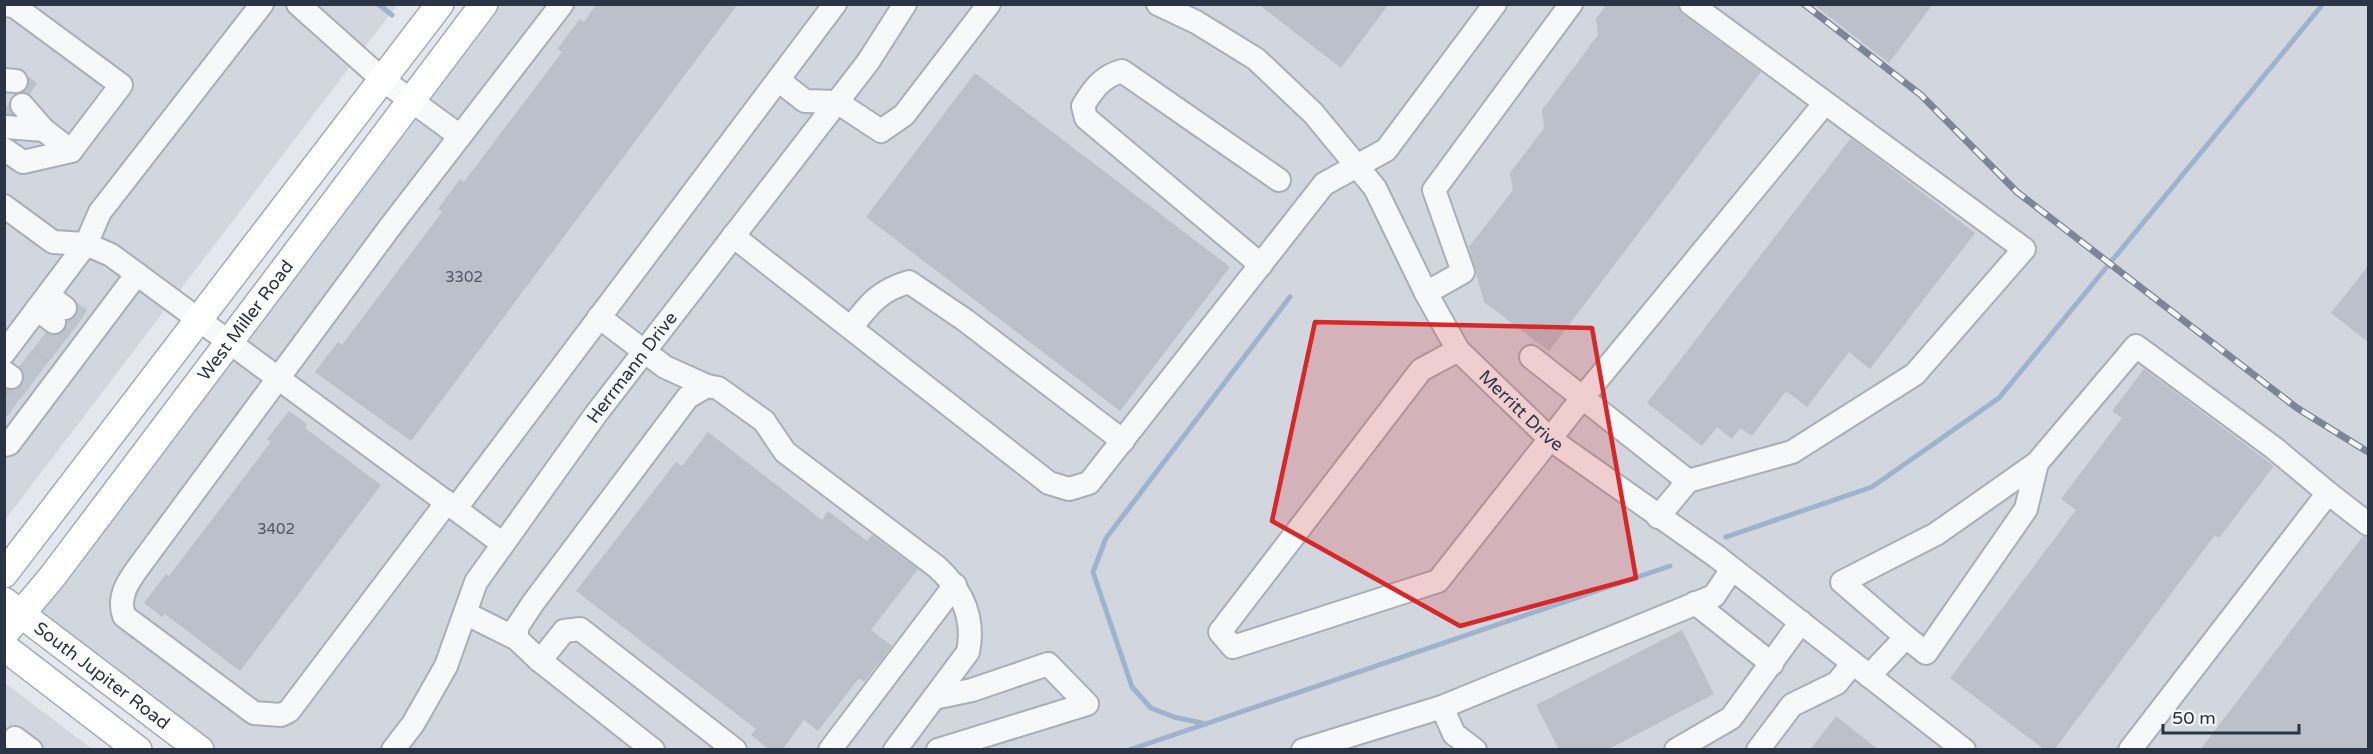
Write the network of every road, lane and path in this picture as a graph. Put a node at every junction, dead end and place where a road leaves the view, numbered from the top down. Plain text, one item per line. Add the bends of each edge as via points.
1 (262, 4) edge
2 (298, 4) edge
3 (440, 4) edge
4 (484, 4) edge
5 (562, 4) edge
6 (835, 4) edge
7 (905, 4) edge
8 (989, 4) edge
9 (1158, 4) edge
10 (1495, 4) edge
11 (1571, 4) edge
12 (1691, 4) edge
13 (4, 5) edge
14 (383, 80) junction
15 (778, 80) junction
16 (412, 101) junction
17 (837, 102) junction
18 (1825, 103) junction
19 (12, 104) edge
20 (44, 130) junction
21 (460, 136) junction
22 (71, 151) junction
23 (1356, 166) junction
24 (1279, 180) dead end
25 (4, 206) edge
26 (733, 236) junction
27 (86, 244) junction
28 (1260, 265) junction
29 (137, 274) junction
30 (1426, 293) junction
31 (599, 317) junction
32 (200, 319) junction
33 (61, 328) junction
34 (851, 328) junction
35 (230, 341) junction
36 (1458, 350) junction
37 (644, 352) junction
38 (1531, 357) dead end
39 (27, 362) edge
40 (280, 378) junction
41 (707, 386) junction
42 (1582, 397) junction
43 (17, 406) edge
44 (1550, 439) junction
45 (1123, 441) junction
46 (2037, 463) junction
47 (1688, 481) junction
48 (2328, 493) junction
49 (451, 505) junction
50 (1658, 517) junction
51 (2368, 524) edge
52 (503, 544) junction
53 (1732, 569) junction
54 (4, 574) edge
55 (955, 585) junction
56 (1695, 603) junction
57 (13, 607) edge
58 (465, 613) junction
59 (1800, 622) junction
60 (4, 634) edge
61 (1906, 637) junction
62 (517, 639) junction
63 (4, 647) edge
64 (540, 661) junction
65 (1772, 664) junction
66 (1861, 670) junction
67 (934, 698) junction
68 (1442, 707) junction
69 (1949, 745) edge
70 (6, 750) edge
71 (31, 750) edge
72 (138, 750) edge
73 (201, 750) edge
74 (393, 750) edge
75 (653, 750) edge
76 (735, 750) edge
77 (830, 750) edge
78 (895, 750) edge
79 (938, 750) edge
80 (1303, 750) edge
81 (1474, 750) edge
82 (1676, 750) edge
83 (1758, 750) edge
84 (2130, 750) edge

1 - 27 street via 100,212
2 - 14 street
3 - 14 main road, West Miller Road
4 - 16 main road, West Miller Road
5 - 21 street
6 - 15 street
7 - 17 street, Herrmann Drive
8 - 17 street via 904,115 881,131
9 - 23 street, Merritt Drive via 1196,21 1256,59 1313,113
10 - 23 street via 1386,150
11 - 30 street via 1434,190 1463,272
12 - 18 street
13 - 22 street via 14,6 121,85
14 - 16 street
14 - 32 main road, West Miller Road
15 - 17 street via 805,101
15 - 31 street
16 - 21 street
16 - 35 main road, West Miller Road
17 - 26 street, Herrmann Drive
18 - 42 street
18 - 47 street via 2024,249 1915,374 1792,452
19 - 20 street
19 - 20 street
19 - 22 street via 23,162
20 - 22 street
21 - 40 street
23 - 28 street via 1324,184
23 - 30 street, Merritt Drive via 1375,188
24 - 28 street via 1122,71 1109,75 1083,106 1086,118
25 - 27 street via 53,242
26 - 34 street
26 - 37 street, Herrmann Drive
27 - 29 street via 111,255
27 - 33 street
28 - 45 street
29 - 32 street
29 - 33 street
30 - 36 street, Merritt Drive
31 - 37 street
31 - 49 street
32 - 35 street
32 - 54 main road, West Miller Road
33 - 39 street
33 - 39 street
34 - 45 street via 865,308 890,287 909,282
34 - 45 street via 1049,483 1069,489 1089,483
35 - 40 street
35 - 57 main road, West Miller Road
36 - 44 street, Merritt Drive
36 - 44 street via 1421,370 1220,632 1233,647 1438,581
37 - 41 street via 664,367
37 - 52 street, Herrmann Drive
38 - 42 street
39 - 43 street
40 - 49 street
40 - 49 street via 123,591 120,605 124,616 141,630 254,713 281,715
41 - 55 street via 717,388 764,421 785,452 937,567
41 - 62 street via 688,397 533,603 517,627
42 - 44 street
42 - 47 street
44 - 50 street, Merritt Drive
46 - 48 street via 2136,346
46 - 61 street via 2026,509 1926,653
46 - 61 street via 1936,534 1842,582
47 - 50 street
48 - 51 street
48 - 84 street
49 - 52 street
50 - 53 street, Merritt Drive
52 - 58 street, Herrmann Drive via 476,582
53 - 56 street via 1714,596
53 - 59 street, Merritt Drive
55 - 67 street via 972,635 968,652
55 - 77 street
56 - 65 street
56 - 68 street
57 - 60 main road, West Miller Road
57 - 73 main road, South Jupiter Road
58 - 62 street
58 - 74 street, Herrmann Drive via 446,666 413,724
59 - 65 street
59 - 66 street, Merritt Drive
61 - 66 street
62 - 64 street
63 - 72 main road, South Jupiter Road
64 - 75 street
64 - 76 street via 564,631 580,629
65 - 82 street via 1731,718
66 - 69 street, Merritt Drive
66 - 83 street via 1792,705
67 - 78 street
67 - 79 street via 972,690 1048,664 1087,704
68 - 80 street
68 - 81 street via 1454,734
70 - 71 street via 15,738

